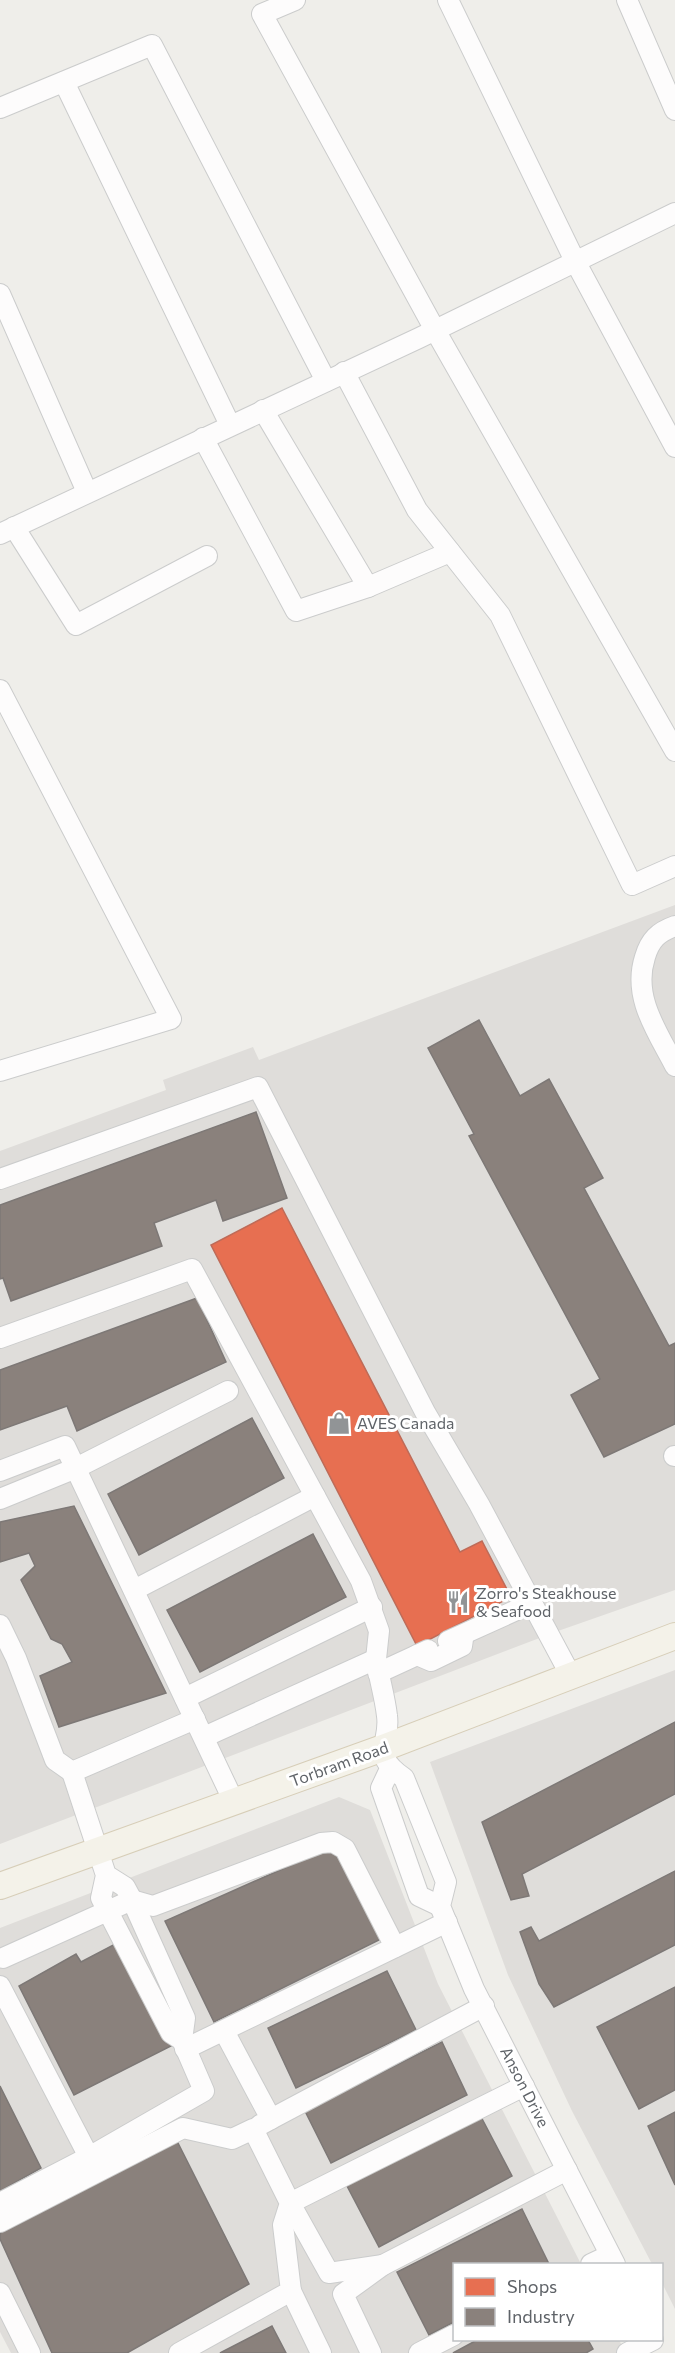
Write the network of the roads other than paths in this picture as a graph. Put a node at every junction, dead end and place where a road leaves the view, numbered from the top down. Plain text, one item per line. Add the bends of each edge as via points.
1 (295, 0) edge
2 (448, 0) edge
3 (627, 0) edge
4 (64, 82) junction
5 (0, 108) edge
6 (675, 110) edge
7 (675, 213) edge
8 (575, 261) junction
9 (0, 294) edge
10 (435, 330) junction
11 (335, 376) junction
12 (263, 410) junction
13 (230, 425) junction
14 (203, 438) junction
15 (675, 447) edge
16 (87, 492) junction
17 (7, 530) edge
18 (450, 552) junction
19 (207, 555) dead end
20 (368, 586) junction
21 (0, 690) edge
22 (675, 751) edge
23 (675, 866) edge
24 (675, 926) edge
25 (675, 1066) edge
26 (0, 1071) edge
27 (0, 1179) edge
28 (0, 1338) edge
29 (228, 1391) dead end
30 (76, 1468) junction
31 (0, 1471) edge
32 (315, 1496) junction
33 (0, 1499) edge
34 (134, 1590) junction
35 (532, 1603) junction
36 (372, 1607) junction
37 (0, 1625) edge
38 (675, 1636) edge
39 (377, 1666) junction
40 (571, 1676) junction
41 (185, 1698) junction
42 (195, 1719) junction
43 (204, 1737) junction
44 (386, 1759) junction
45 (72, 1772) junction
46 (234, 1802) junction
47 (97, 1850) junction
48 (106, 1875) junction
49 (0, 1886) edge
50 (132, 1900) junction
51 (107, 1911) junction
52 (443, 1914) junction
53 (395, 1947) junction
54 (3, 1958) dead end
55 (0, 1986) edge
56 (484, 2007) junction
57 (224, 2031) junction
58 (184, 2045) junction
59 (524, 2086) junction
60 (271, 2119) junction
61 (253, 2129) junction
62 (89, 2157) junction
63 (567, 2170) junction
64 (0, 2203) edge
65 (290, 2203) junction
66 (0, 2222) edge
67 (613, 2260) edge
68 (383, 2265) junction
69 (291, 2291) junction
70 (0, 2294) edge
71 (453, 2336) edge
72 (651, 2341) edge
73 (30, 2353) edge
74 (179, 2353) edge
75 (321, 2353) edge
76 (370, 2353) edge
77 (418, 2353) edge
78 (627, 2353) edge

1 - 10 street via 261,14
2 - 8 street
3 - 6 street
4 - 5 street
4 - 11 street via 153,45
4 - 13 street
7 - 8 street
8 - 10 street
8 - 15 street
9 - 16 street
10 - 11 street
10 - 22 street
11 - 12 street
11 - 18 street via 417,510
12 - 13 street
12 - 20 street
13 - 14 street
14 - 16 street
14 - 20 street via 296,611
16 - 17 street
17 - 19 street via 76,625
18 - 20 street
18 - 23 street via 500,615 632,885
21 - 26 street via 171,1019
24 - 25 street via 661,931 649,944 639,973 643,1002
27 - 35 street via 258,1087 424,1412
28 - 32 street via 192,1269
29 - 30 street
30 - 31 street via 65,1446
30 - 33 street
30 - 34 street
32 - 34 street
32 - 36 street
34 - 41 street
35 - 39 street via 440,1644
35 - 40 street
36 - 39 street via 379,1631
36 - 41 street
37 - 45 street via 55,1760
38 - 40 main road, Torbram Road
39 - 43 street
39 - 44 street via 388,1717
40 - 44 main road, Torbram Road
41 - 42 street
42 - 43 street
42 - 45 street
43 - 46 street
44 - 46 main road, Torbram Road
44 - 52 street via 404,1778 446,1882
44 - 52 street via 381,1788 419,1896
45 - 47 street
46 - 47 main road, Torbram Road
47 - 48 street
47 - 49 main road, Torbram Road
48 - 50 street via 125,1887
48 - 51 street via 101,1898
50 - 51 street
50 - 53 street via 153,1906 333,1842 345,1849
50 - 58 street via 185,2018
51 - 54 street
51 - 58 street via 171,2033
52 - 53 street
52 - 56 street, Anson Drive
53 - 57 street
55 - 62 street
56 - 59 street, Anson Drive
56 - 60 street
57 - 58 street
57 - 60 street
58 - 62 street via 204,2091
59 - 63 street, Anson Drive
59 - 65 street
60 - 61 street
61 - 65 street
61 - 66 street via 232,2139 183,2128
62 - 64 street
63 - 67 street, Anson Drive
63 - 68 street
65 - 68 street via 329,2273
65 - 69 street via 283,2225
68 - 76 street via 343,2294
69 - 74 street
69 - 75 street
70 - 73 street
71 - 77 street
72 - 78 street

